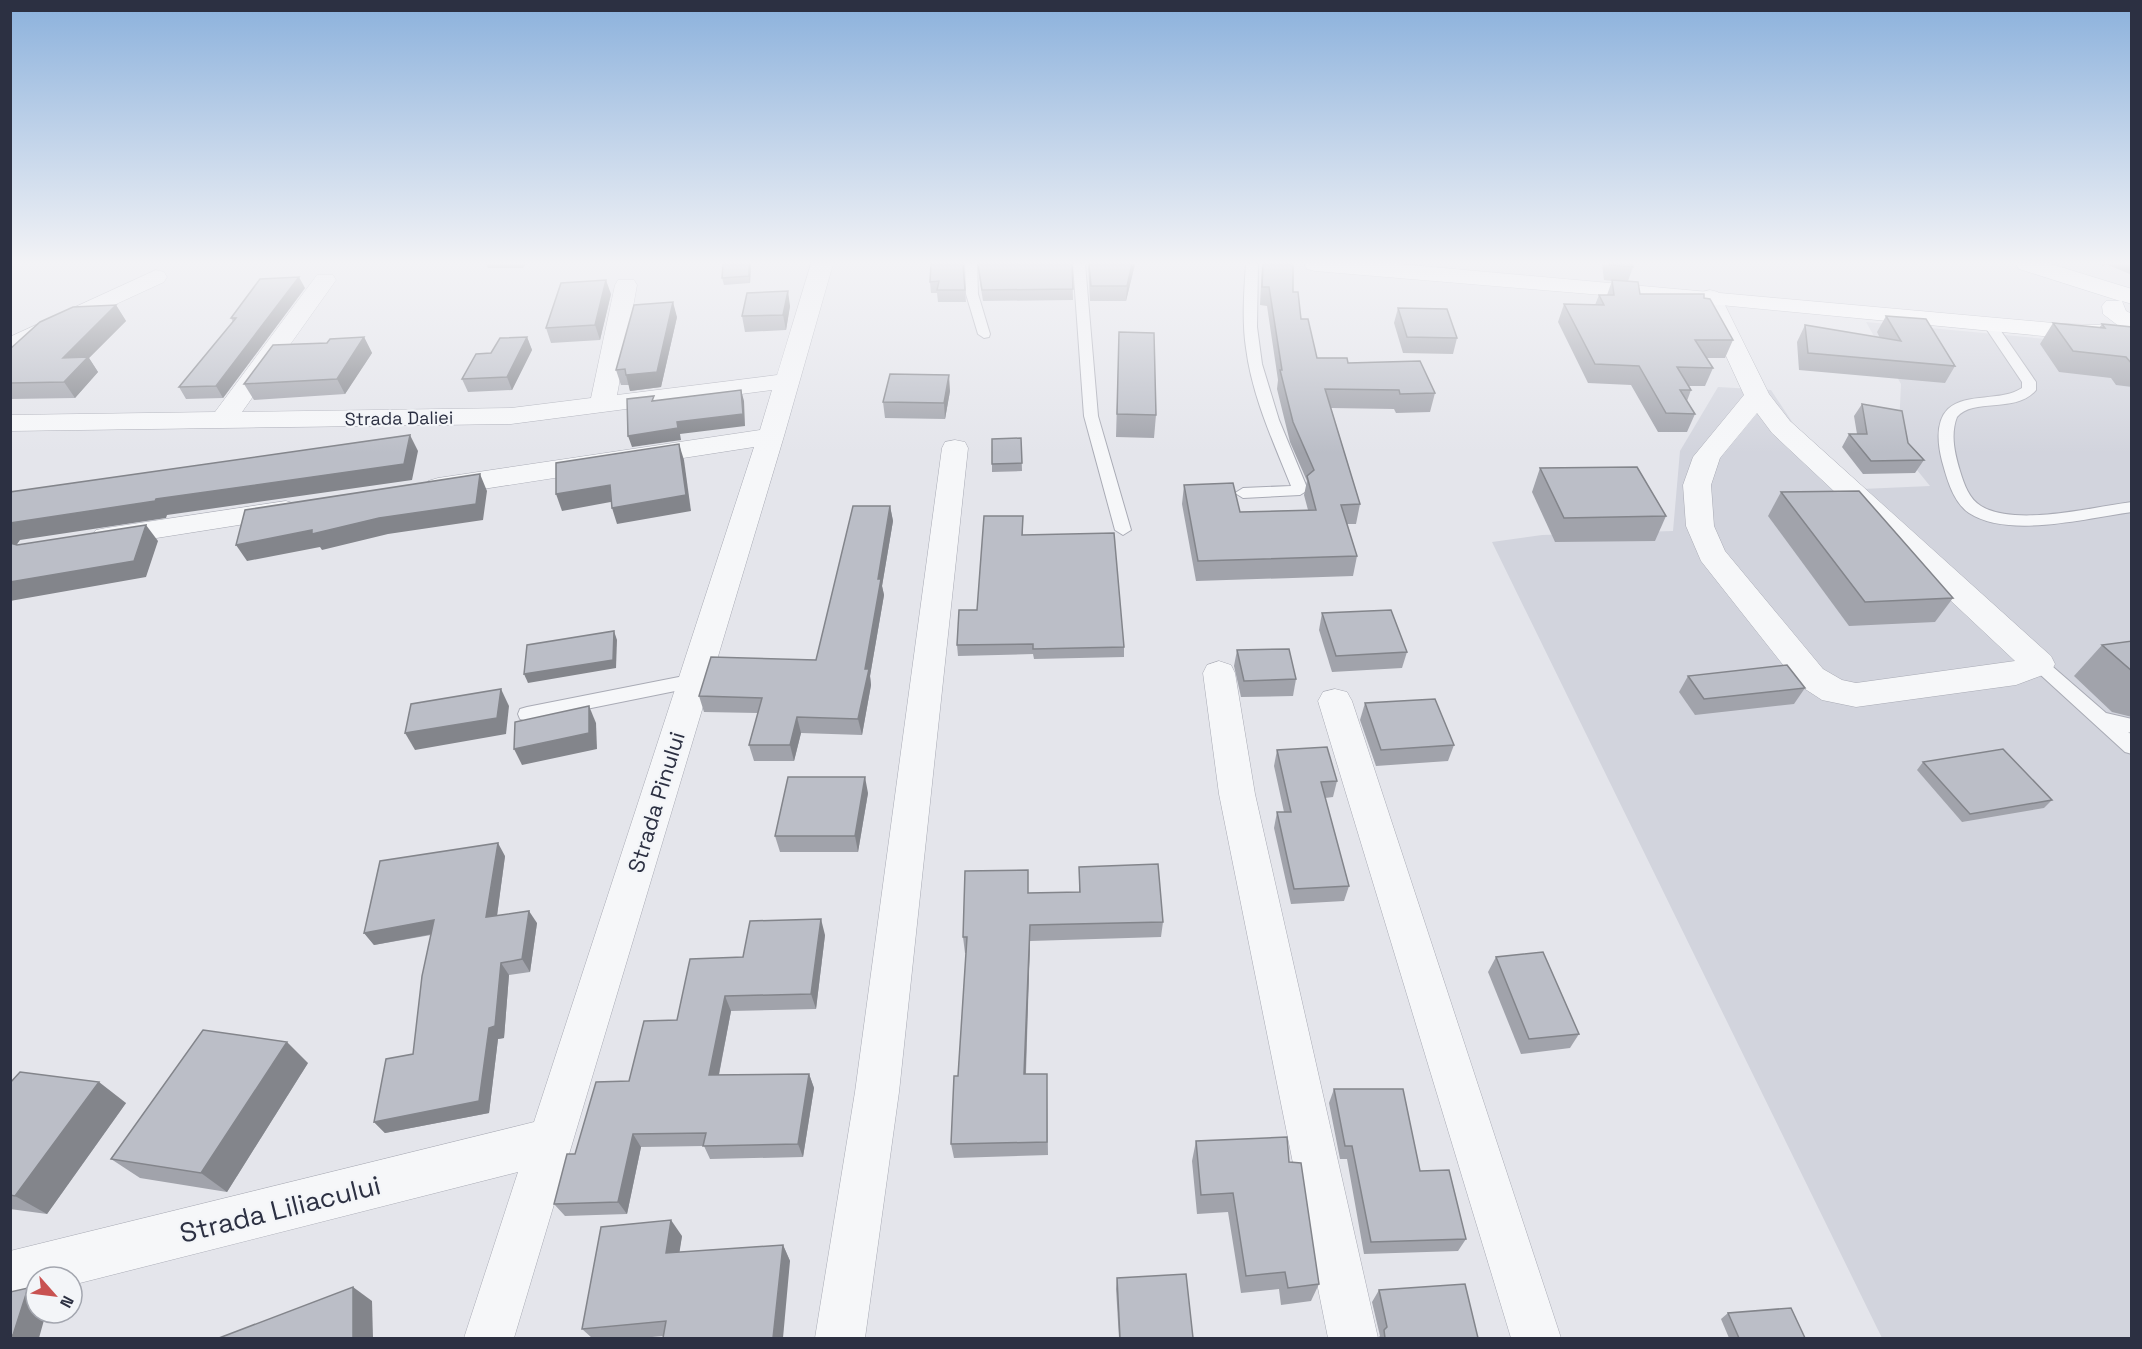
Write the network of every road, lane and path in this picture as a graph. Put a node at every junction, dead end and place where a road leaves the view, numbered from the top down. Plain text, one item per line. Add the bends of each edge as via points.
1 (50, 327) edge
2 (291, 327) edge
3 (618, 327) edge
4 (803, 327) edge
5 (982, 327) edge
6 (1084, 327) edge
7 (1251, 327) edge
8 (1724, 327) edge
9 (1991, 327) edge
10 (2021, 327) edge
11 (2080, 327) edge
12 (2064, 331) junction
13 (2132, 333) edge
14 (984, 334) dead end
15 (10, 346) edge
16 (786, 381) junction
17 (1757, 396) junction
18 (602, 405) junction
19 (223, 420) junction
20 (10, 423) edge
21 (771, 436) junction
22 (955, 448) dead end
23 (406, 491) edge
24 (1243, 493) dead end
25 (312, 506) edge
26 (2132, 507) edge
27 (1123, 530) dead end
28 (77, 542) edge
29 (2039, 664) junction
30 (1219, 673) dead end
31 (694, 681) junction
32 (1335, 701) dead end
33 (527, 714) dead end
34 (2100, 719) junction
35 (2132, 726) edge
36 (2132, 747) edge
37 (549, 1141) junction
38 (10, 1276) edge
39 (489, 1338) edge
40 (840, 1338) edge
41 (1353, 1338) edge
42 (1536, 1338) edge

1 - 15 street
2 - 19 street
3 - 18 street
4 - 16 street, Strada Pinului
5 - 14 lane
6 - 27 lane via 1091,416
7 - 24 lane via 1252,349 1273,424 1300,490
8 - 17 street
9 - 26 lane via 2029,382 2029,390 2021,398 1956,409 1949,417 1946,450 1958,491 1974,509 1991,518 2014,521
10 - 12 main road
11 - 12 main road
12 - 13 main road
16 - 18 street, Strada Daliei
16 - 21 street, Strada Pinului
17 - 29 street via 1781,427
17 - 29 street via 1707,457 1697,485 1700,526 1712,554 1811,677 1834,691 1856,695 2016,673
18 - 19 street, Strada Daliei via 512,416
19 - 20 street, Strada Daliei
21 - 23 street
21 - 31 street, Strada Pinului
22 - 40 street via 877,1092
25 - 28 street
29 - 34 lane
30 - 41 street via 1237,794
31 - 33 lane
31 - 37 street, Strada Pinului
32 - 42 street
34 - 35 lane
34 - 36 lane
37 - 38 street, Strada Liliacului
37 - 39 street, Strada Pinului

